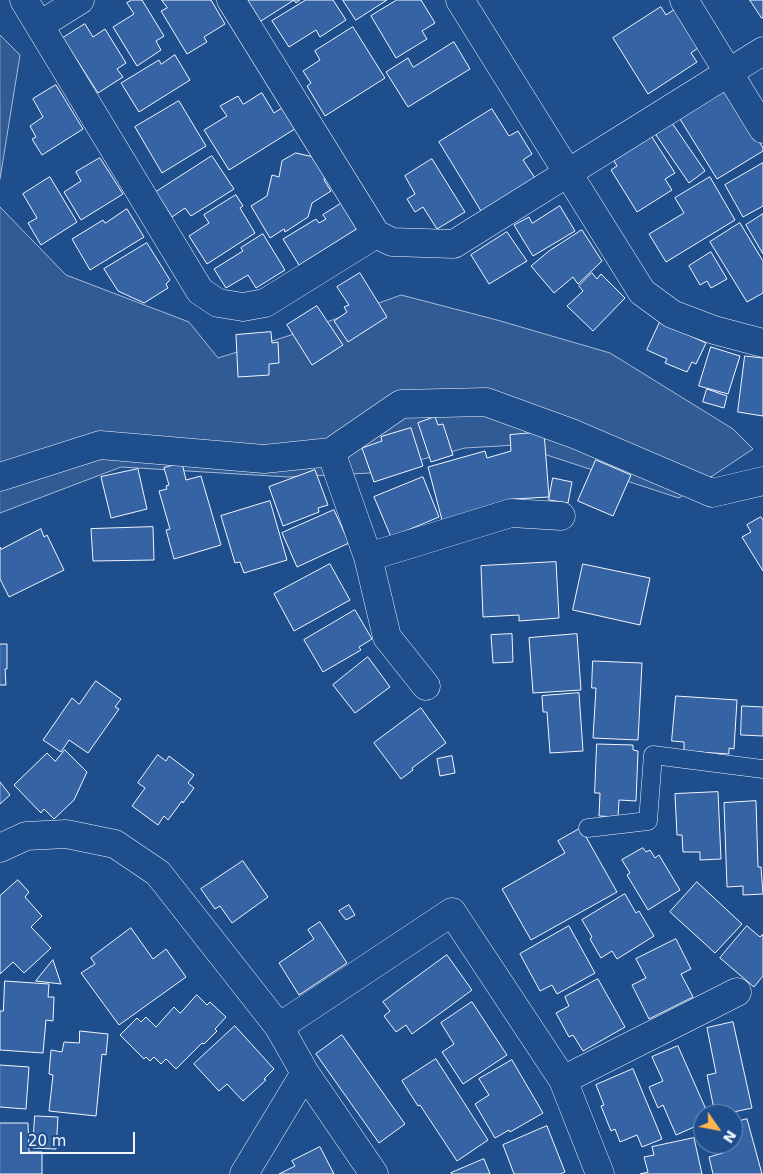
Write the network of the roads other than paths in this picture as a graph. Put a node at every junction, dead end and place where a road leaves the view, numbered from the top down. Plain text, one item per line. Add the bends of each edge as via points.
1 (24, 0) edge
2 (80, 0) edge
3 (231, 0) edge
4 (460, 0) edge
5 (684, 0) edge
6 (40, 25) junction
7 (763, 51) edge
8 (728, 72) junction
9 (763, 129) edge
10 (568, 172) junction
11 (376, 234) junction
12 (763, 343) edge
13 (331, 452) junction
14 (0, 477) edge
15 (763, 481) edge
16 (561, 516) dead end
17 (368, 557) junction
18 (426, 686) dead end
19 (763, 769) edge
20 (588, 828) dead end
21 (0, 848) edge
22 (737, 992) dead end
23 (279, 1028) junction
24 (305, 1073) junction
25 (563, 1080) junction
26 (244, 1174) edge
27 (374, 1174) edge
28 (600, 1174) edge

1 - 6 street
2 - 6 street
3 - 11 street
4 - 10 street
5 - 8 street
6 - 11 street via 200,291 218,303 243,307 266,303
7 - 8 street
8 - 9 street
8 - 10 street
10 - 11 street via 454,244 392,242
10 - 12 street via 642,292 672,314
13 - 14 street via 264,460 100,445
13 - 15 street via 401,404 486,402 574,434 712,493
13 - 17 street
16 - 17 street via 511,513
17 - 18 street via 387,637
19 - 20 lane via 652,755 648,820
21 - 23 street via 26,836 66,834 115,844 158,873
22 - 25 street
23 - 24 street
23 - 25 street via 452,912
24 - 26 street
24 - 27 street
25 - 28 street

